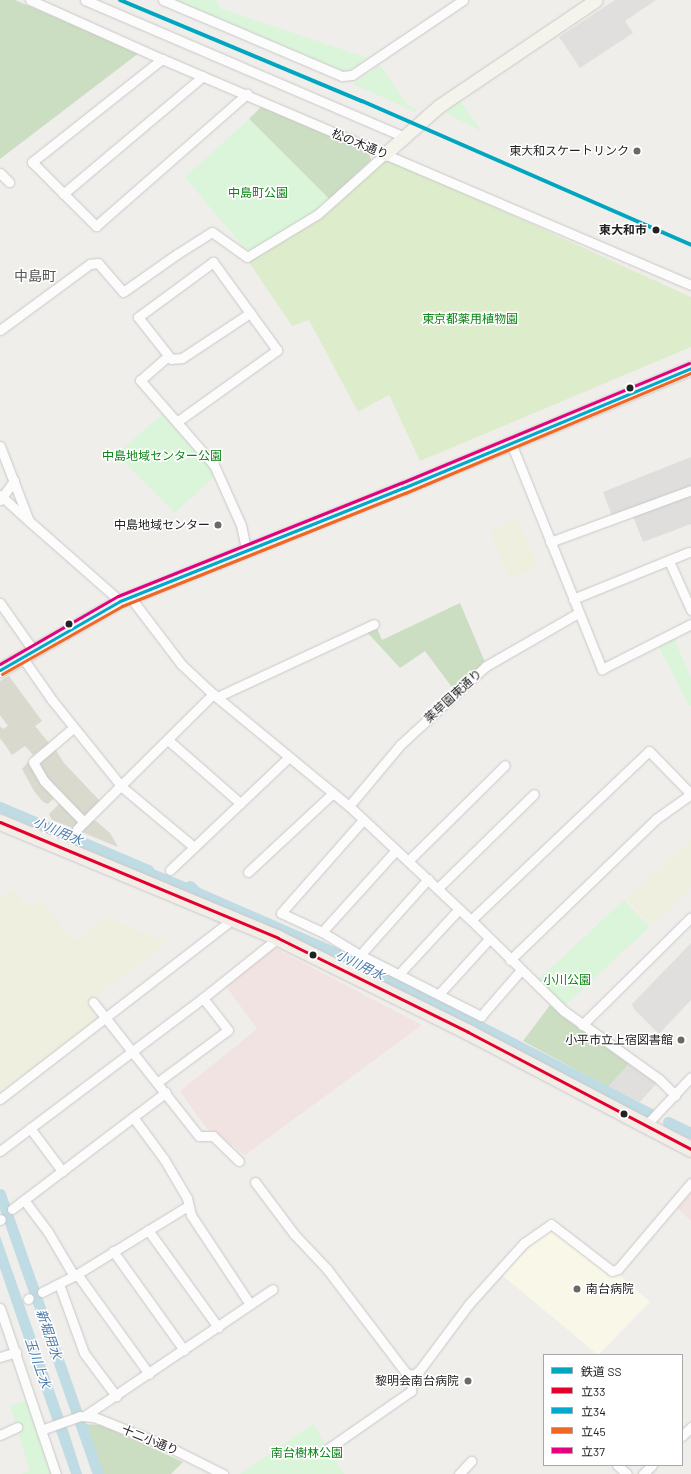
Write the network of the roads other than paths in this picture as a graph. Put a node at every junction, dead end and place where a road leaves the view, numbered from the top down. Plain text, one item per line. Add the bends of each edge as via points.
1 (30, 0) edge
2 (85, 0) edge
3 (164, 0) edge
4 (463, 0) edge
5 (596, 0) edge
6 (162, 59) junction
7 (203, 76) junction
8 (247, 94) junction
9 (405, 137) junction
10 (385, 154) junction
11 (0, 173) edge
12 (9, 182) dead end
13 (63, 194) junction
14 (691, 285) edge
15 (250, 313) junction
16 (0, 330) edge
17 (168, 356) junction
18 (691, 368) edge
19 (178, 421) junction
20 (511, 443) junction
21 (0, 446) edge
22 (14, 481) junction
23 (691, 490) edge
24 (1, 497) edge
25 (29, 521) junction
26 (550, 542) junction
27 (246, 548) junction
28 (689, 552) dead end
29 (669, 561) junction
30 (125, 599) junction
31 (573, 599) junction
32 (0, 604) edge
33 (691, 610) edge
34 (578, 612) junction
35 (374, 624) dead end
36 (691, 624) edge
37 (27, 653) junction
38 (0, 670) edge
39 (215, 695) junction
40 (73, 728) junction
41 (168, 740) junction
42 (289, 757) junction
43 (505, 765) dead end
44 (122, 787) junction
45 (333, 793) junction
46 (534, 794) dead end
47 (240, 803) junction
48 (349, 806) junction
49 (363, 820) junction
50 (0, 822) edge
51 (194, 847) junction
52 (396, 850) junction
53 (408, 861) junction
54 (170, 870) dead end
55 (248, 872) dead end
56 (428, 879) junction
57 (438, 888) junction
58 (460, 909) junction
59 (691, 917) edge
60 (232, 919) junction
61 (472, 920) junction
62 (322, 932) junction
63 (278, 938) junction
64 (489, 939) junction
65 (360, 955) junction
66 (510, 960) junction
67 (521, 970) junction
68 (400, 974) junction
69 (439, 994) junction
70 (203, 998) junction
71 (93, 1002) dead end
72 (105, 1016) junction
73 (582, 1025) junction
74 (132, 1052) junction
75 (691, 1077) edge
76 (158, 1082) junction
77 (166, 1092) junction
78 (674, 1095) junction
79 (0, 1100) edge
80 (133, 1117) junction
81 (647, 1124) junction
82 (30, 1128) junction
83 (691, 1149) edge
84 (0, 1151) edge
85 (239, 1161) dead end
86 (62, 1171) junction
87 (255, 1182) dead end
88 (691, 1184) edge
89 (24, 1200) junction
90 (188, 1206) junction
91 (12, 1209) dead end
92 (148, 1230) junction
93 (113, 1251) junction
94 (76, 1275) junction
95 (59, 1284) junction
96 (273, 1289) dead end
97 (42, 1292) dead end
98 (250, 1304) junction
99 (0, 1308) edge
100 (218, 1327) junction
101 (184, 1350) junction
102 (16, 1352) junction
103 (0, 1357) edge
104 (149, 1374) junction
105 (413, 1375) junction
106 (116, 1396) junction
107 (80, 1416) junction
108 (17, 1427) dead end
109 (691, 1427) edge
110 (41, 1430) junction
111 (0, 1435) edge
112 (683, 1435) edge
113 (329, 1448) dead end
114 (471, 1461) dead end
115 (617, 1466) edge
116 (651, 1466) edge
117 (56, 1474) edge
118 (223, 1474) edge
119 (459, 1474) edge
120 (627, 1474) edge
121 (643, 1474) edge

1 - 6 street, 松の木通り
2 - 9 street
3 - 4 street via 342,76 352,75
5 - 9 main road via 439,106
6 - 7 street, 松の木通り
6 - 13 street via 32,162
7 - 8 street, 松の木通り
7 - 13 street
8 - 10 street, 松の木通り
8 - 13 street via 96,226
9 - 10 main road
10 - 14 street, 松の木通り
10 - 16 street via 318,214 248,257 212,232 123,292 98,263 90,264
11 - 12 street
15 - 17 street via 182,358 171,359
15 - 17 street via 213,262 138,317
15 - 19 street via 277,350
17 - 19 street via 140,380
18 - 20 main road
19 - 27 street via 214,465 241,525
20 - 26 street
20 - 27 main road
21 - 22 street
22 - 24 street
22 - 25 street
23 - 26 street
24 - 25 street
25 - 30 street
26 - 31 street
27 - 30 main road
28 - 29 street
29 - 31 street
29 - 33 street
30 - 37 main road
30 - 39 street via 181,664
31 - 34 street
32 - 37 street
34 - 36 street via 602,669
34 - 48 street, 薬草園東通り via 486,666 400,745
35 - 39 street
37 - 38 main road
37 - 40 street
39 - 41 street
39 - 42 street
40 - 44 street
40 - 44 street via 33,762 44,781 81,826
41 - 44 street
41 - 47 street
42 - 45 street
42 - 47 street
43 - 53 street
44 - 51 street
45 - 48 street
45 - 55 street
46 - 57 street
47 - 51 street
48 - 49 street
49 - 52 street
49 - 62 street via 281,912
50 - 60 main road
51 - 54 street
52 - 53 street
52 - 62 street
53 - 56 street
56 - 57 street
56 - 65 street
57 - 58 street
58 - 61 street
58 - 68 street
59 - 73 street
60 - 63 main road
60 - 72 street
61 - 64 street
61 - 66 street via 649,751 691,794 656,819
62 - 65 street
63 - 70 street
63 - 81 main road
64 - 66 street
64 - 69 street
65 - 68 street
66 - 67 street
67 - 69 street via 481,1016
67 - 73 street
68 - 69 street
70 - 74 street
70 - 76 street via 228,1030
71 - 72 street
72 - 74 street
72 - 79 street via 100,1023
73 - 78 street via 659,1079
74 - 76 street
74 - 82 street
75 - 78 street
76 - 77 street
77 - 80 street
77 - 85 street via 199,1136 213,1136
78 - 81 street
80 - 86 street
80 - 90 street via 164,1159 187,1198
81 - 83 main road
82 - 84 street
82 - 86 street
86 - 89 street
87 - 105 street via 294,1234 327,1269 406,1373
88 - 105 street via 618,1269 612,1271 551,1224 524,1243
89 - 91 street
89 - 94 street
90 - 92 street
90 - 98 street via 220,1261
92 - 93 street
92 - 100 street
93 - 94 street
93 - 101 street
94 - 95 street
94 - 104 street
95 - 97 street
95 - 106 street via 84,1353
96 - 98 street
98 - 100 street
99 - 102 street
100 - 101 street
101 - 104 street
102 - 103 street
102 - 110 street
104 - 106 street
105 - 113 street via 411,1391
106 - 107 street
107 - 110 street
107 - 118 street, 十二小通り via 167,1446
108 - 111 street
109 - 112 street
110 - 117 street
114 - 119 street
115 - 120 street
116 - 121 street

